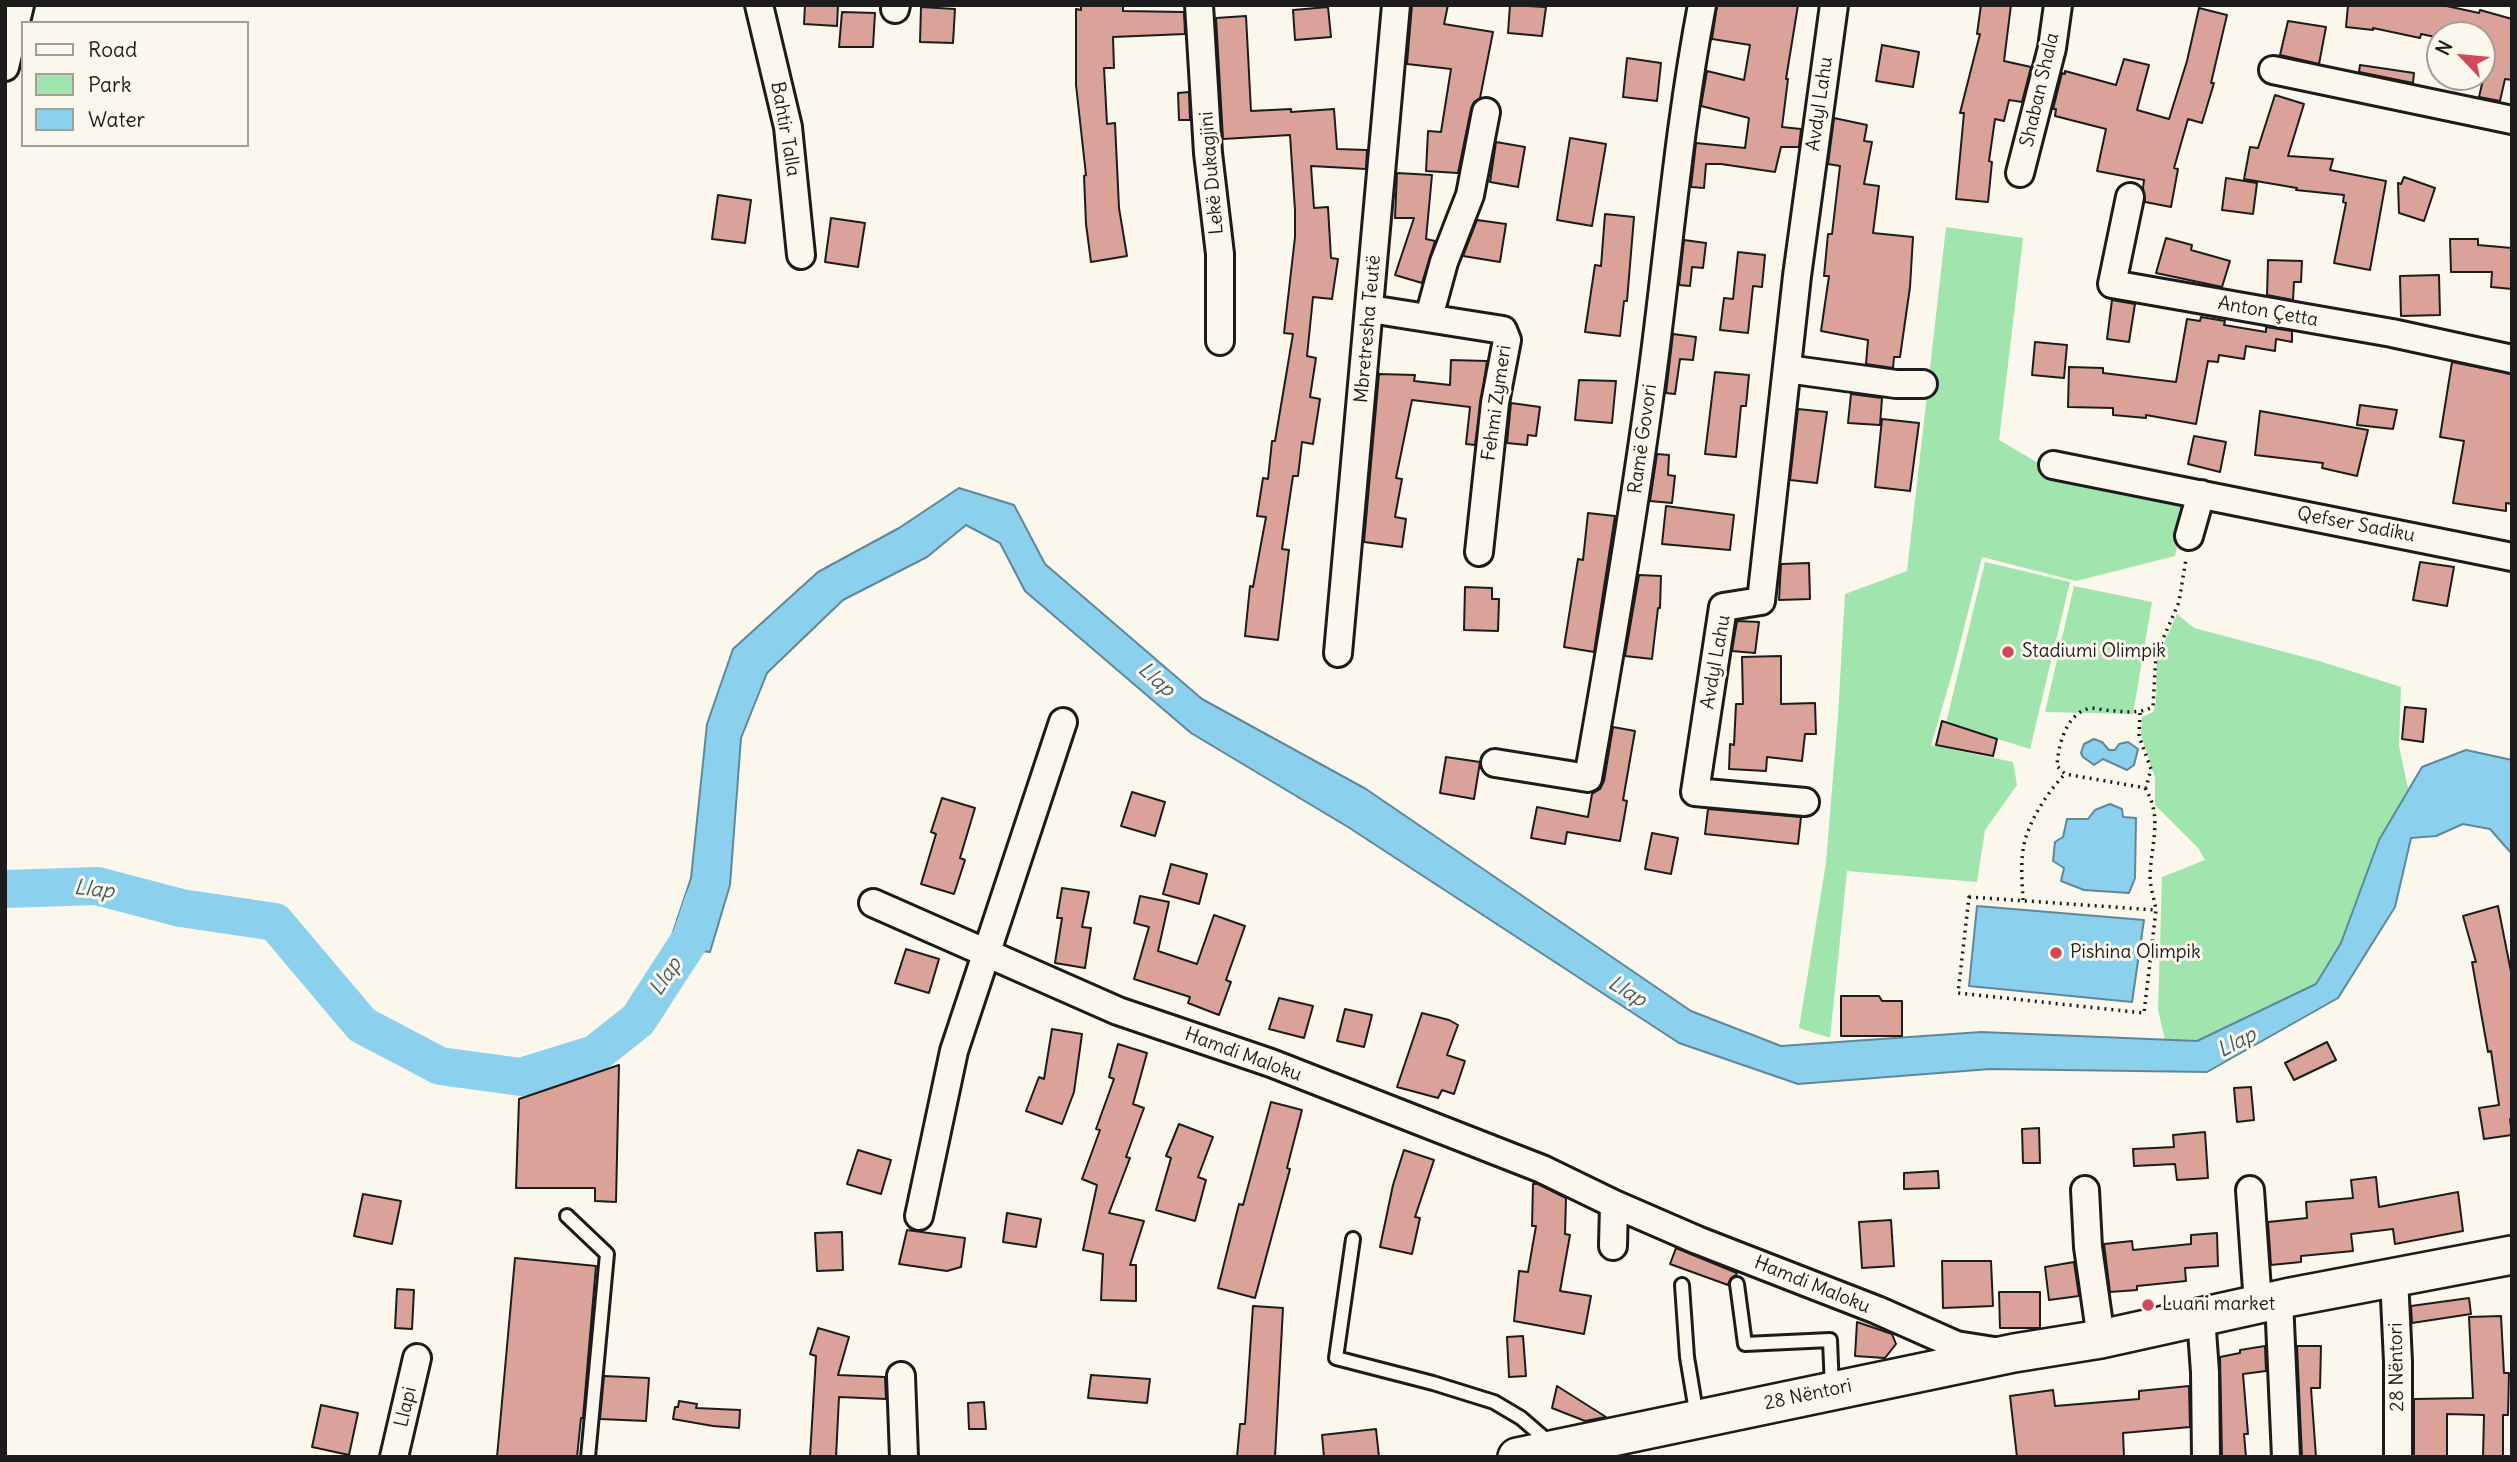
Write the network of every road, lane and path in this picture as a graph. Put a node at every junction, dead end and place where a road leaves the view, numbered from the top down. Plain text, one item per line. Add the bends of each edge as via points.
1 (20, 5) edge
2 (759, 5) edge
3 (1199, 5) edge
4 (1396, 5) edge
5 (1702, 5) edge
6 (1834, 5) edge
7 (2058, 5) edge
8 (5, 67) edge
9 (2273, 70) dead end
10 (1486, 112) dead end
11 (2512, 120) edge
12 (2020, 173) dead end
13 (2130, 197) dead end
14 (801, 255) dead end
15 (1370, 309) junction
16 (1429, 317) junction
17 (1220, 341) dead end
18 (2512, 359) edge
19 (1787, 369) junction
20 (1923, 384) dead end
21 (2053, 464) dead end
22 (2201, 494) junction
23 (2189, 536) joint
24 (1479, 552) dead end
25 (2512, 557) edge
26 (1338, 653) dead end
27 (2140, 713) junction
28 (1062, 722) dead end
29 (1495, 763) dead end
30 (2065, 774) junction
31 (2146, 788) junction
32 (1805, 802) dead end
33 (2023, 900) junction
34 (873, 903) dead end
35 (2156, 910) junction
36 (986, 953) junction
37 (2085, 1190) dead end
38 (2250, 1190) dead end
39 (1614, 1204) junction
40 (567, 1216) dead end
41 (919, 1216) dead end
42 (1353, 1239) dead end
43 (1613, 1246) dead end
44 (2512, 1255) edge
45 (2394, 1277) junction
46 (1737, 1284) dead end
47 (1682, 1285) dead end
48 (2268, 1302) junction
49 (2201, 1317) junction
50 (2101, 1339) junction
51 (2014, 1353) junction
52 (417, 1358) dead end
53 (901, 1376) dead end
54 (1832, 1390) junction
55 (1697, 1418) junction
56 (1560, 1448) junction
57 (394, 1457) edge
58 (588, 1457) edge
59 (904, 1457) edge
60 (1517, 1457) edge
61 (2206, 1457) edge
62 (2286, 1457) edge
63 (2398, 1457) edge

1 - 8 street
2 - 14 street, Bahtir Talla via 788,127
3 - 17 street, Lekë Dukagjini via 1220,254
4 - 15 street, Mbretresha Teutë
5 - 29 street, Ramë Govori via 1615,628 1588,778
6 - 19 street, Avdyl Lahu
7 - 12 street, Shaban Shala via 2052,48
9 - 11 street
10 - 16 street via 1470,195
13 - 18 street, Anton Çetta via 2112,284
15 - 16 street, Fehmi Zymeri
15 - 26 street, Mbretresha Teutë
16 - 24 street, Fehmi Zymeri via 1503,330 1507,340 1495,403
19 - 20 street
19 - 32 street, Avdyl Lahu via 1761,601 1723,607 1695,792
21 - 22 street, Qefser Sadiku
22 - 23 street
22 - 25 street, Qefser Sadiku
23 - 27 path via 2179,602 2155,655 2153,707
27 - 30 path via 2088,708 2073,718 2058,751 2057,766
27 - 31 path via 2139,736 2151,769
28 - 36 street
30 - 31 path
30 - 33 path via 2050,791 2025,840
31 - 35 path via 2154,807 2150,878
33 - 35 path
33 - 35 path via 1969,897 1958,993 2144,1013
34 - 36 street, Hamdi Maloku
36 - 39 street, Hamdi Maloku via 1118,1011 1271,1063 1542,1169
36 - 41 street via 954,1051
37 - 50 street
38 - 48 street
39 - 43 street
39 - 51 street, Hamdi Maloku via 1956,1345
40 - 58 lane via 607,1254
42 - 56 lane via 1336,1358 1494,1402
44 - 45 main road, 28 Nëntori
45 - 48 main road, 28 Nëntori
45 - 63 street, 28 Nëntori
46 - 54 lane via 1745,1344 1830,1340
47 - 55 lane
48 - 49 main road, 28 Nëntori
48 - 62 street
49 - 50 main road, 28 Nëntori
49 - 61 street
50 - 51 main road, 28 Nëntori
51 - 54 main road, 28 Nëntori
52 - 57 street, Llapi
53 - 59 street
54 - 55 main road, 28 Nëntori
55 - 56 main road, 28 Nëntori
56 - 60 main road, 28 Nëntori

